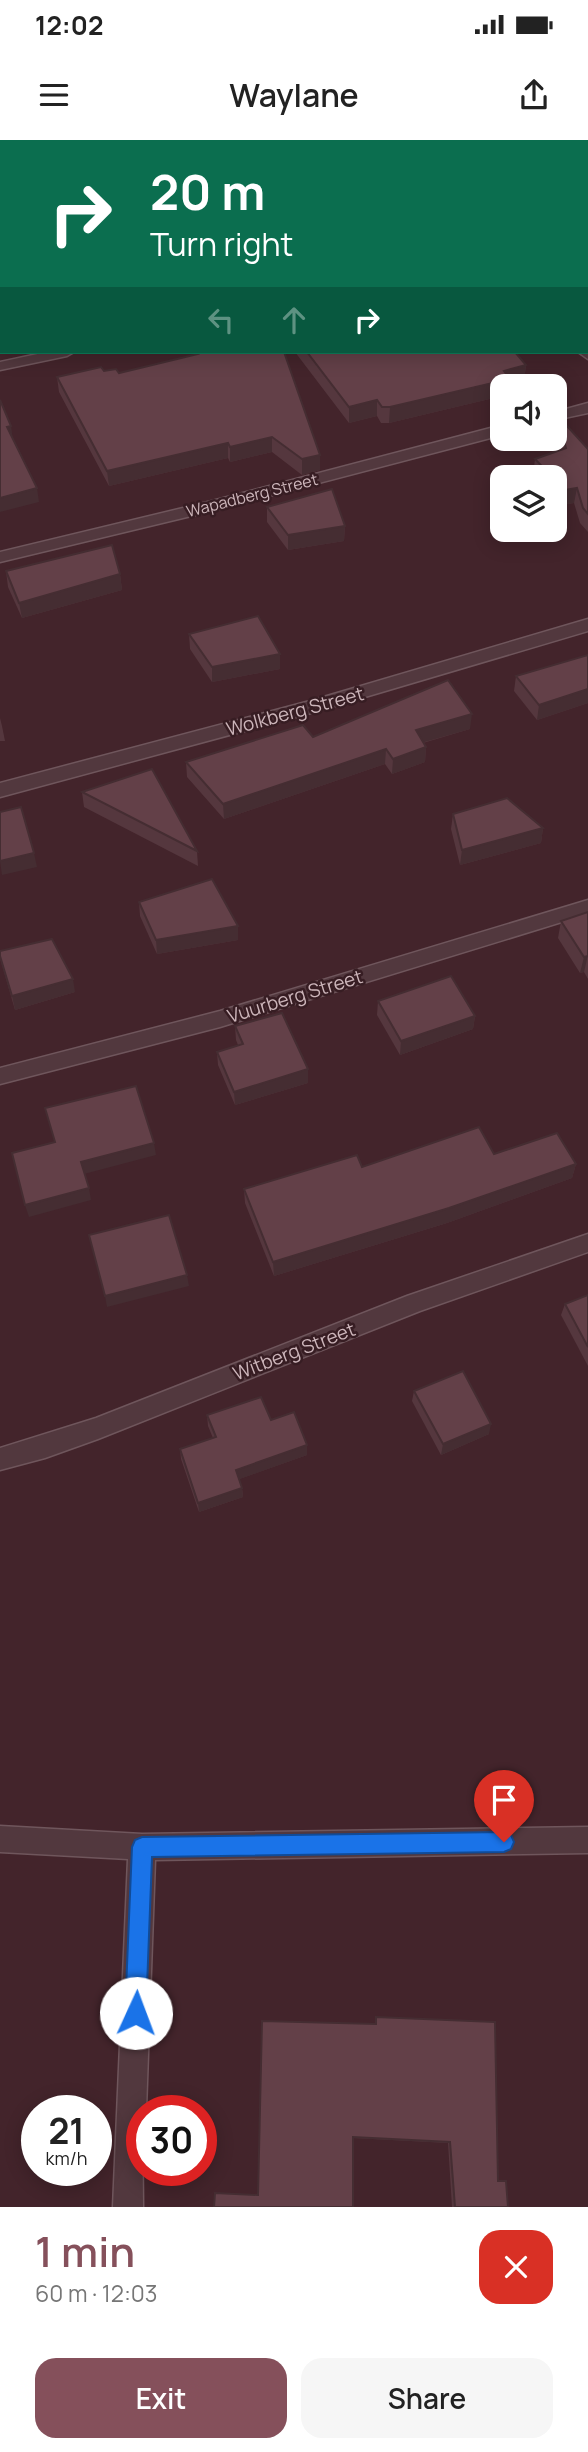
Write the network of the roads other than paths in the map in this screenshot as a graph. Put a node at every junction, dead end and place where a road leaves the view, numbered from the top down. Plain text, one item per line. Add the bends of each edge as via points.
1 (57, 354) edge
2 (0, 366) edge
3 (588, 408) edge
4 (567, 413) edge
5 (490, 433) edge
6 (0, 557) edge
7 (588, 625) edge
8 (0, 790) edge
9 (588, 906) edge
10 (0, 1076) edge
11 (588, 1243) edge
12 (0, 1458) edge
13 (0, 1839) edge
14 (588, 1840) edge
15 (142, 1847) junction
16 (128, 2207) edge

1 - 2 street
3 - 4 street
5 - 6 street, Wapadberg Street
7 - 8 street, Wolkberg Street via 311,707
9 - 10 street, Vuurberg Street via 220,1019
11 - 12 street, Witberg Street via 415,1303 56,1443
13 - 15 street
14 - 15 street
15 - 16 street

